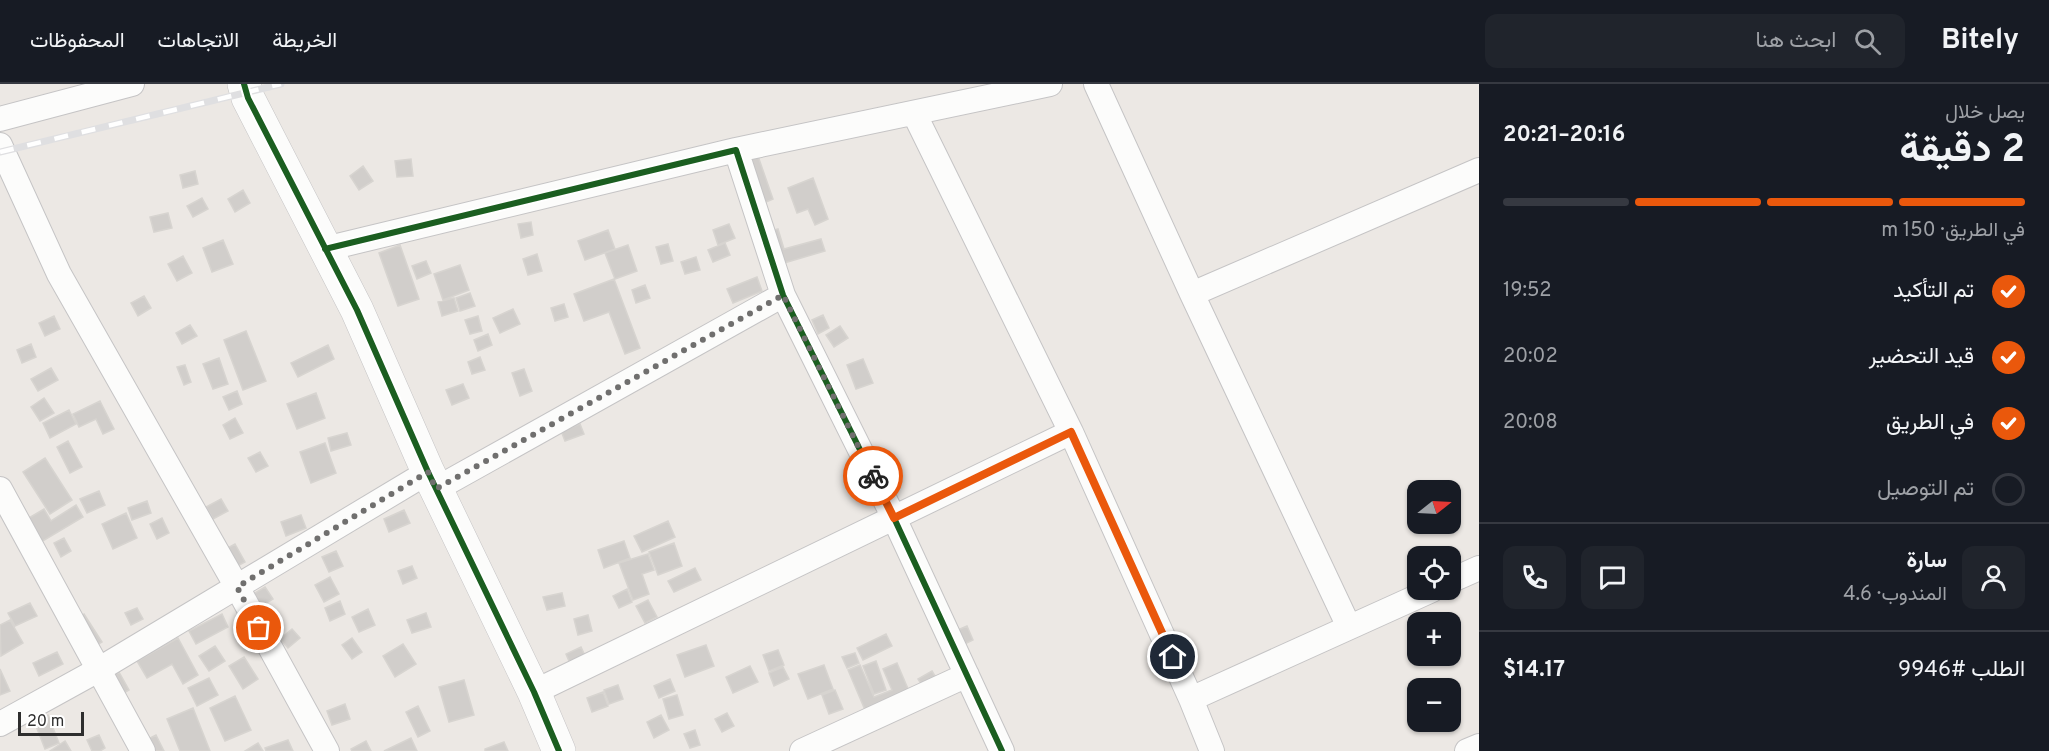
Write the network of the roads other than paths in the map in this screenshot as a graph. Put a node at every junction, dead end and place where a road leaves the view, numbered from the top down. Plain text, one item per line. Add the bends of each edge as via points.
1 (132, 84) edge
2 (244, 84) edge
3 (1050, 84) edge
4 (1096, 84) edge
5 (914, 113) junction
6 (0, 119) edge
7 (0, 145) edge
8 (736, 150) junction
9 (1479, 170) edge
10 (326, 249) junction
11 (1192, 294) junction
12 (783, 295) junction
13 (1071, 432) junction
14 (432, 481) junction
15 (0, 489) edge
16 (894, 518) junction
17 (1479, 568) edge
18 (1461, 576) edge
19 (237, 587) junction
20 (1410, 600) edge
21 (1349, 627) junction
22 (98, 670) junction
23 (967, 675) junction
24 (534, 693) junction
25 (1191, 699) junction
26 (0, 724) edge
27 (1479, 746) edge
28 (143, 751) edge
29 (327, 751) edge
30 (559, 751) edge
31 (802, 751) edge
32 (1002, 751) edge
33 (1212, 751) edge
34 (1467, 751) edge

1 - 6 street
2 - 10 street
3 - 5 street
4 - 11 street
5 - 8 street
5 - 13 street
7 - 19 street via 59,274
8 - 10 street
8 - 12 street
9 - 11 street
10 - 14 street
11 - 21 street
12 - 14 street
12 - 16 street
13 - 16 street
13 - 25 street
14 - 19 street
14 - 24 street
15 - 22 street
16 - 23 street
16 - 24 street
17 - 18 street
19 - 22 street
19 - 29 street
20 - 21 street
21 - 25 street
22 - 26 street
22 - 28 street
23 - 31 street
23 - 32 street
24 - 30 street
25 - 33 street
27 - 34 street

